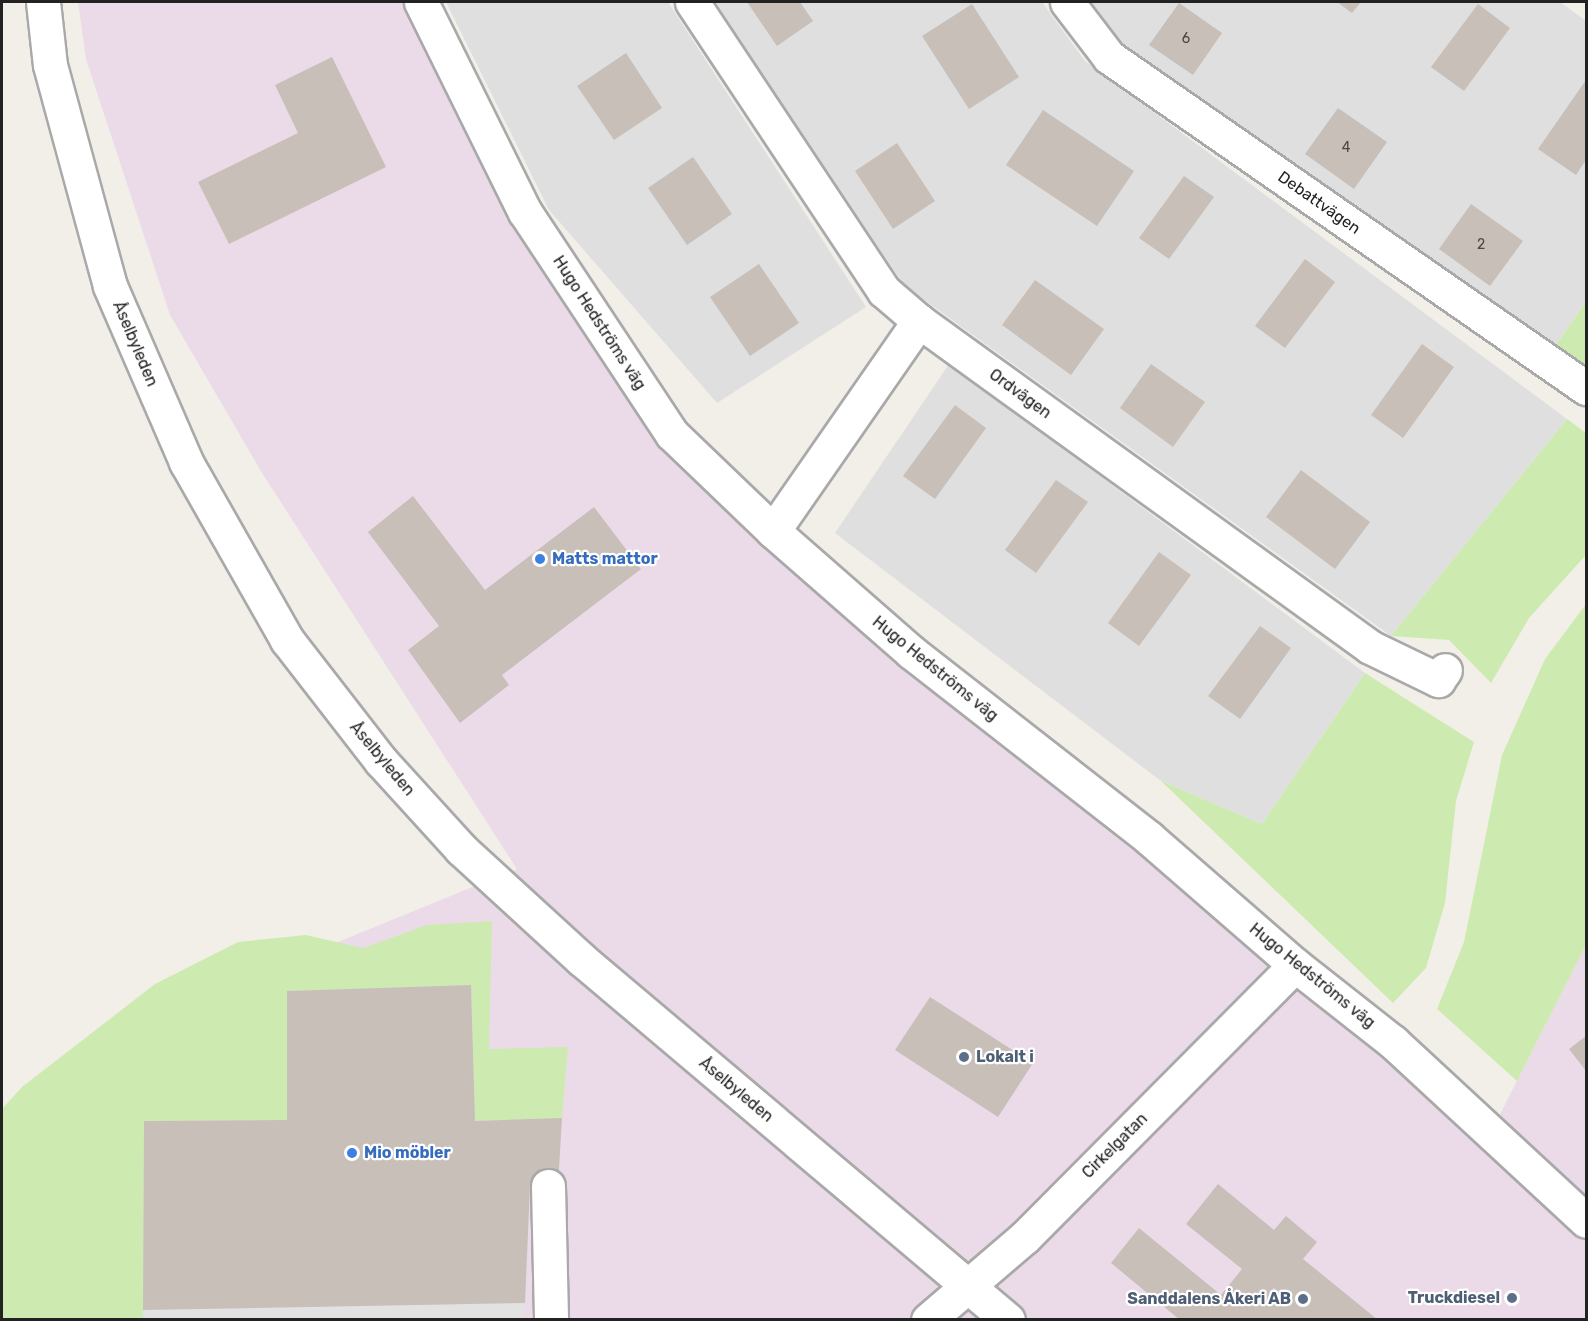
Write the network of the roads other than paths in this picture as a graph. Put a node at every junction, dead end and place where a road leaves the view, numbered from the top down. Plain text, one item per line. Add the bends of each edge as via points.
1 (43, 2) edge
2 (421, 2) edge
3 (692, 2) edge
4 (1067, 2) edge
5 (919, 321) junction
6 (1587, 388) edge
7 (773, 531) junction
8 (1445, 670) dead end
9 (1295, 965) junction
10 (548, 1186) dead end
11 (1587, 1221) edge
12 (970, 1287) junction
13 (551, 1320) edge
14 (928, 1320) edge
15 (1008, 1320) edge

1 - 12 street, Åselbyleden via 50,65 110,286 186,462 287,640 381,761 461,849 581,959
2 - 7 street, Hugo Hedströms väg via 525,212 672,434
3 - 5 street, Ordvägen via 884,291
4 - 6 street, Debattvägen via 1109,57
5 - 7 street
5 - 8 street, Ordvägen via 1370,646 1437,680
7 - 9 street, Hugo Hedströms väg via 911,652 1149,838
9 - 11 street, Hugo Hedströms väg via 1393,1042
9 - 12 street, Cirkelgatan via 1034,1229
10 - 13 street
12 - 14 street, Cirkelgatan
12 - 15 street, Åselbyleden

